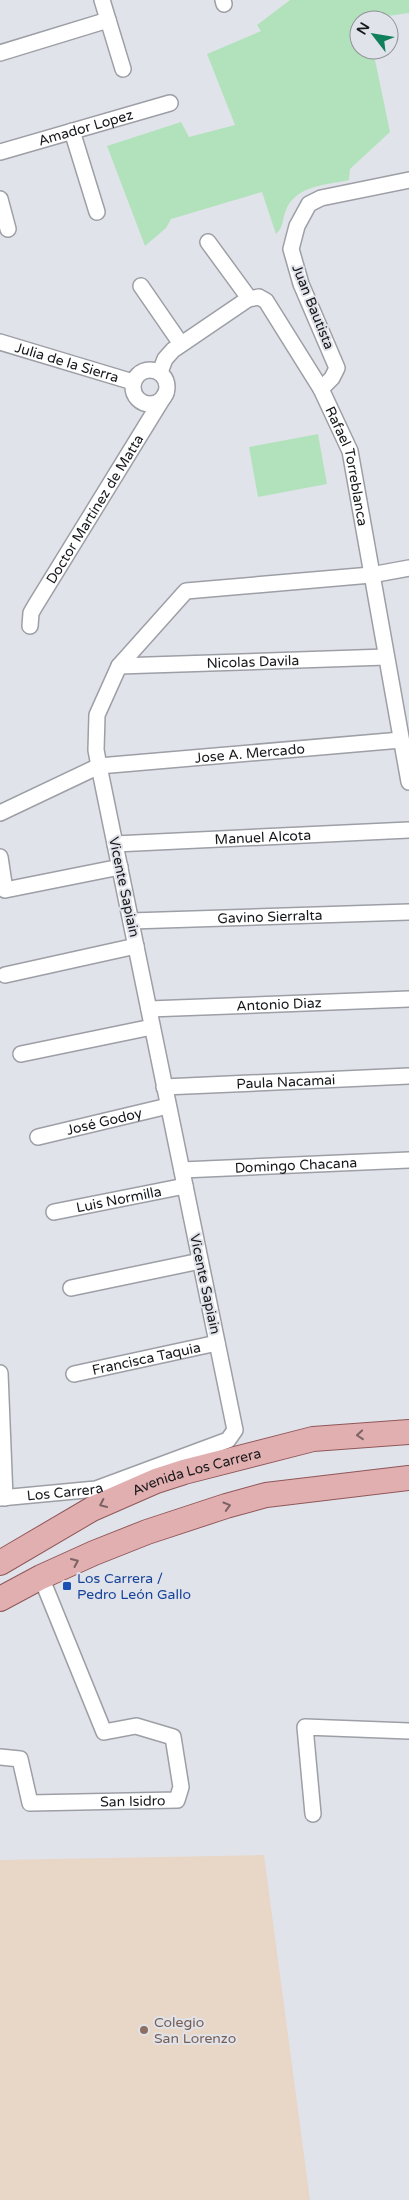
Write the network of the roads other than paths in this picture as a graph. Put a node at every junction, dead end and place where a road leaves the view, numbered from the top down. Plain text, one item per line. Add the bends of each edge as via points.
1 (102, 0) edge
2 (108, 20) junction
3 (0, 53) edge
4 (123, 69) dead end
5 (170, 103) dead end
6 (72, 132) junction
7 (0, 152) edge
8 (409, 180) edge
9 (0, 199) edge
10 (97, 212) dead end
11 (8, 229) dead end
12 (208, 242) dead end
13 (141, 286) dead end
14 (248, 299) junction
15 (0, 342) edge
16 (181, 344) junction
17 (160, 372) junction
18 (133, 382) junction
19 (321, 390) junction
20 (166, 393) junction
21 (409, 568) edge
22 (372, 575) junction
23 (30, 626) dead end
24 (386, 657) junction
25 (119, 666) junction
26 (401, 740) junction
27 (99, 766) junction
28 (409, 782) edge
29 (0, 813) edge
30 (409, 830) edge
31 (115, 844) junction
32 (0, 857) edge
33 (120, 867) junction
34 (409, 912) edge
35 (131, 921) junction
36 (136, 946) junction
37 (5, 975) dead end
38 (409, 999) edge
39 (148, 1009) junction
40 (152, 1027) junction
41 (22, 1054) dead end
42 (409, 1076) edge
43 (164, 1086) junction
44 (168, 1106) junction
45 (38, 1138) dead end
46 (409, 1160) edge
47 (182, 1170) junction
48 (185, 1186) junction
49 (54, 1212) dead end
50 (200, 1261) junction
51 (71, 1288) dead end
52 (216, 1343) junction
53 (0, 1373) edge
54 (74, 1374) dead end
55 (235, 1430) joint
56 (409, 1432) edge
57 (409, 1478) edge
58 (2, 1498) edge
59 (0, 1563) edge
60 (41, 1577) junction
61 (0, 1599) edge
62 (409, 1731) edge
63 (0, 1757) edge
64 (313, 1814) dead end

1 - 2 street
2 - 3 street
2 - 4 street
5 - 6 street, Amador Lopez
6 - 7 street, Amador Lopez
6 - 10 street
8 - 19 street, Juan Bautista via 321,198 309,204 297,226 291,249 301,284 337,368
9 - 11 street
12 - 14 street
13 - 16 street
14 - 16 street
14 - 19 street, Rafael Torreblanca via 259,297 266,301
15 - 18 street, Julia de la Sierra
16 - 17 street via 165,360
17 - 18 street via 142,371
17 - 20 street via 166,381
18 - 20 street via 135,396 146,404 158,402
19 - 22 street, Rafael Torreblanca via 350,451
20 - 23 street, Doctor Martínez de Matta via 35,606
21 - 22 street, Vicente Sapiain
22 - 24 street, Rafael Torreblanca
22 - 25 street, Vicente Sapiain via 186,591
24 - 25 street, Nicolas Davila
24 - 26 street, Rafael Torreblanca
25 - 27 street, Vicente Sapiain via 97,715
26 - 27 street, Jose A. Mercado
26 - 28 street, Rafael Torreblanca
27 - 29 street
27 - 31 street, Vicente Sapiain
30 - 31 street, Manuel Alcota
31 - 33 street, Vicente Sapiain
32 - 33 street via 5,890
33 - 35 street, Vicente Sapiain
34 - 35 street, Gavino Sierralta
35 - 36 street, Vicente Sapiain
36 - 37 street
36 - 39 street, Vicente Sapiain
38 - 39 street, Antonio Diaz
39 - 40 street, Vicente Sapiain
40 - 41 street
40 - 43 street, Vicente Sapiain
42 - 43 street, Paula Nacamai
43 - 44 street, Vicente Sapiain
44 - 45 street, José Godoy
44 - 47 street, Vicente Sapiain
46 - 47 street, Domingo Chacana
47 - 48 street, Vicente Sapiain
48 - 49 street, Luis Normilla
48 - 50 street, Vicente Sapiain
50 - 51 street
50 - 52 street, Vicente Sapiain
52 - 54 street, Francisca Taquia
52 - 55 street, Vicente Sapiain
53 - 58 street
55 - 58 street, Los Carrera via 228,1440 96,1489
56 -> 59 main road, Avenida Los Carrera via 313,1439 184,1472 92,1509
60 -> 57 main road via 147,1532 266,1495
60 - 61 main road
60 - 63 street, San Isidro via 104,1732 136,1726 173,1737 181,1787 177,1800 30,1803 20,1759
62 - 64 street via 305,1727

